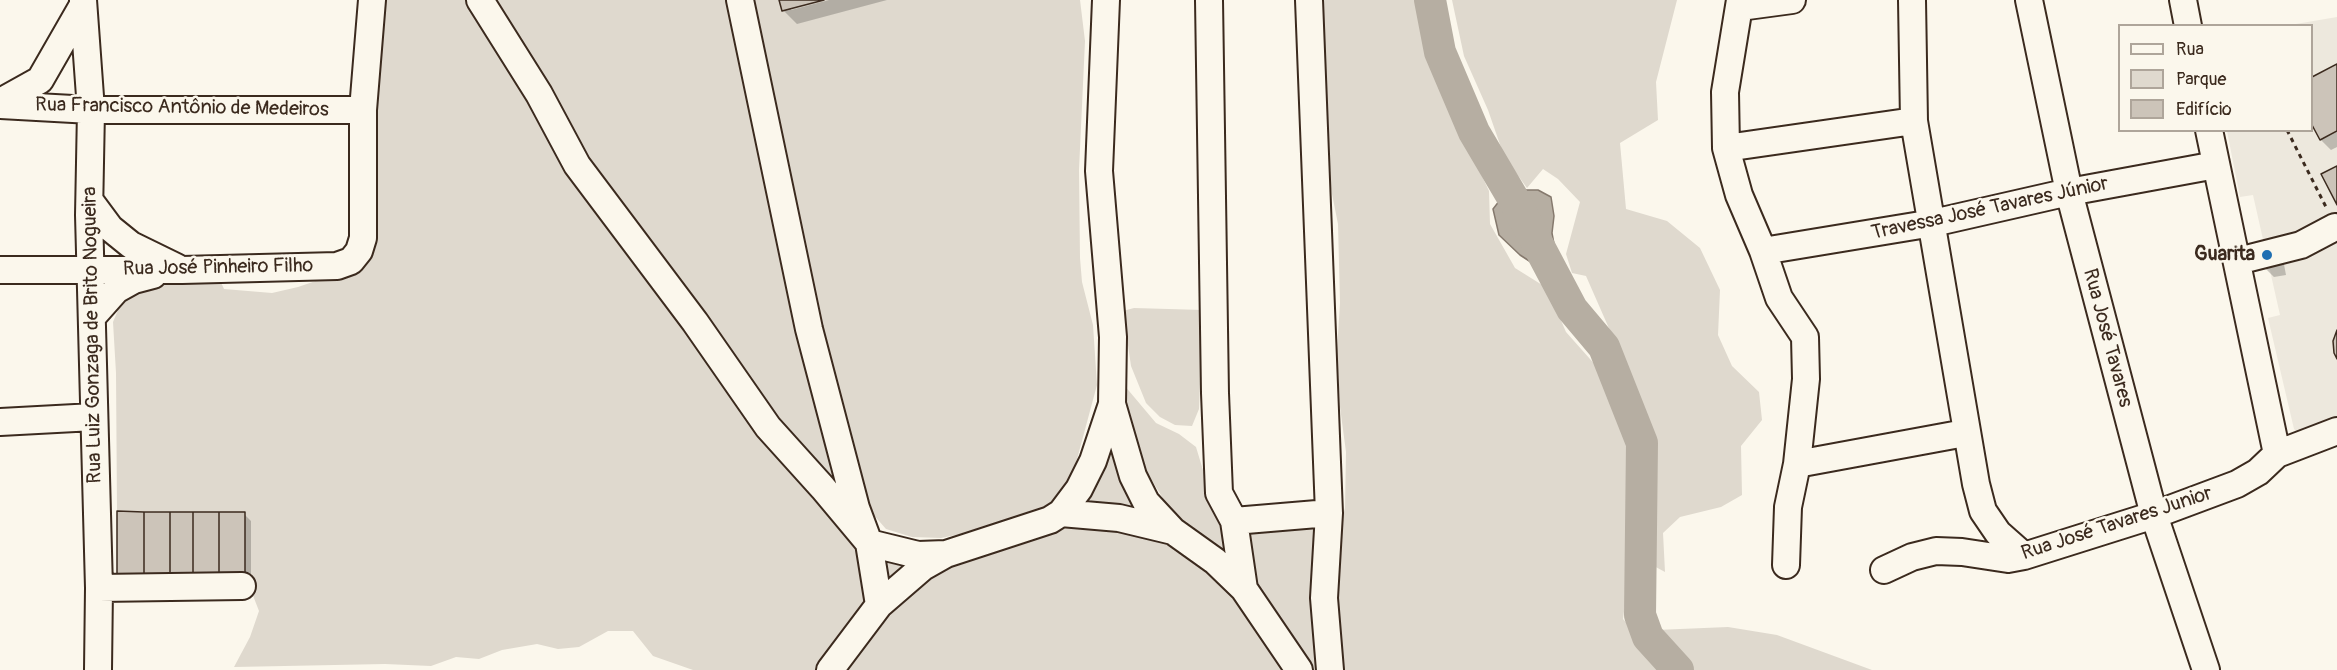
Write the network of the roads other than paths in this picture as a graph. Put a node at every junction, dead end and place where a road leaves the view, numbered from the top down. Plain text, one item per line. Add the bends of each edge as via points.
1 (372, 0) edge
2 (480, 0) edge
3 (741, 0) edge
4 (1106, 0) edge
5 (1209, 0) edge
6 (1309, 0) edge
7 (1792, 0) edge
8 (1912, 0) edge
9 (2029, 0) edge
10 (2183, 0) edge
11 (83, 3) edge
12 (1740, 3) edge
13 (2188, 24) edge
14 (0, 104) edge
15 (91, 110) junction
16 (363, 110) junction
17 (1914, 121) junction
18 (2209, 132) edge
19 (1726, 148) junction
20 (2216, 165) junction
21 (2069, 192) junction
22 (90, 201) junction
23 (1933, 223) junction
24 (2336, 227) road end
25 (1763, 251) junction
26 (2238, 261) junction
27 (0, 270) edge
28 (91, 270) junction
29 (182, 270) junction
30 (92, 317) junction
31 (1112, 404) junction
32 (94, 417) junction
33 (0, 422) edge
34 (2337, 431) edge
35 (1965, 433) junction
36 (2277, 454) junction
37 (1797, 464) junction
38 (1061, 513) junction
39 (1329, 513) junction
40 (2154, 515) junction
41 (1234, 521) junction
42 (1173, 531) junction
43 (869, 543) junction
44 (946, 554) junction
45 (2024, 556) junction
46 (1786, 565) dead end
47 (1884, 570) dead end
48 (242, 586) dead end
49 (99, 588) junction
50 (1244, 589) junction
51 (879, 605) junction
52 (98, 670) edge
53 (832, 670) edge
54 (1299, 670) edge
55 (1330, 670) edge
56 (2206, 670) edge

1 - 16 street
2 - 43 street via 539,94 577,165 768,427
3 - 43 street via 809,329 856,508
4 - 31 street via 1099,171 1114,373
5 - 41 street via 1219,493
6 - 39 street
7 - 12 street
8 - 17 street
9 - 21 street, Rua José Tavares
10 - 13 street
11 - 14 street via 40,80
11 - 15 street, Rua Luiz Gonzaga de Brito Nogueira
12 - 19 street via 1725,92
14 - 15 street, Rua Francisco Antônio de Medeiros
15 - 16 street, Rua Francisco Antônio de Medeiros
15 - 22 street, Rua Luiz Gonzaga de Brito Nogueira
16 - 29 street, Rua José Pinheiro Filho via 363,238 351,261 337,266
17 - 19 street
17 - 23 street
18 - 20 street
19 - 25 street via 1739,195
20 - 21 street, Travessa José Tavares Júnior
20 - 26 street
21 - 23 street, Travessa José Tavares Júnior
21 - 40 street, Rua José Tavares
22 - 28 street, Rua Luiz Gonzaga de Brito Nogueira
22 - 29 street via 110,228 131,245
23 - 25 street, Travessa José Tavares Júnior
23 - 35 street
24 - 26 street via 2301,245
25 - 37 street via 1779,298 1805,337 1806,379
26 - 36 street
27 - 28 street, Rua José Pinheiro Filho
28 - 29 street, Rua José Pinheiro Filho
28 - 30 street, Rua Luiz Gonzaga de Brito Nogueira
29 - 30 street via 134,280 116,290
30 - 32 street, Rua Luiz Gonzaga de Brito Nogueira
31 - 38 street via 1093,461
31 - 42 street via 1133,476 1146,502
32 - 33 street
32 - 49 street, Rua Luiz Gonzaga de Brito Nogueira
34 - 36 street, Rua José Tavares Junior
35 - 37 street
35 - 45 street via 1983,511 1998,533
36 - 40 street, Rua José Tavares Junior via 2237,484
37 - 46 street via 1788,507
38 - 42 street via 1119,518
38 - 44 street
39 - 41 street
39 - 55 street via 1324,598
40 - 45 street, Rua José Tavares Junior
40 - 56 street, Rua José Tavares
41 - 50 street
42 - 50 street via 1215,561
43 - 44 street via 918,555
43 - 51 street
44 - 51 street via 923,567
45 - 47 street, Rua José Tavares Junior via 2008,559 1936,551
48 - 49 street
49 - 52 street, Rua Luiz Gonzaga de Brito Nogueira
50 - 54 street
51 - 53 street

